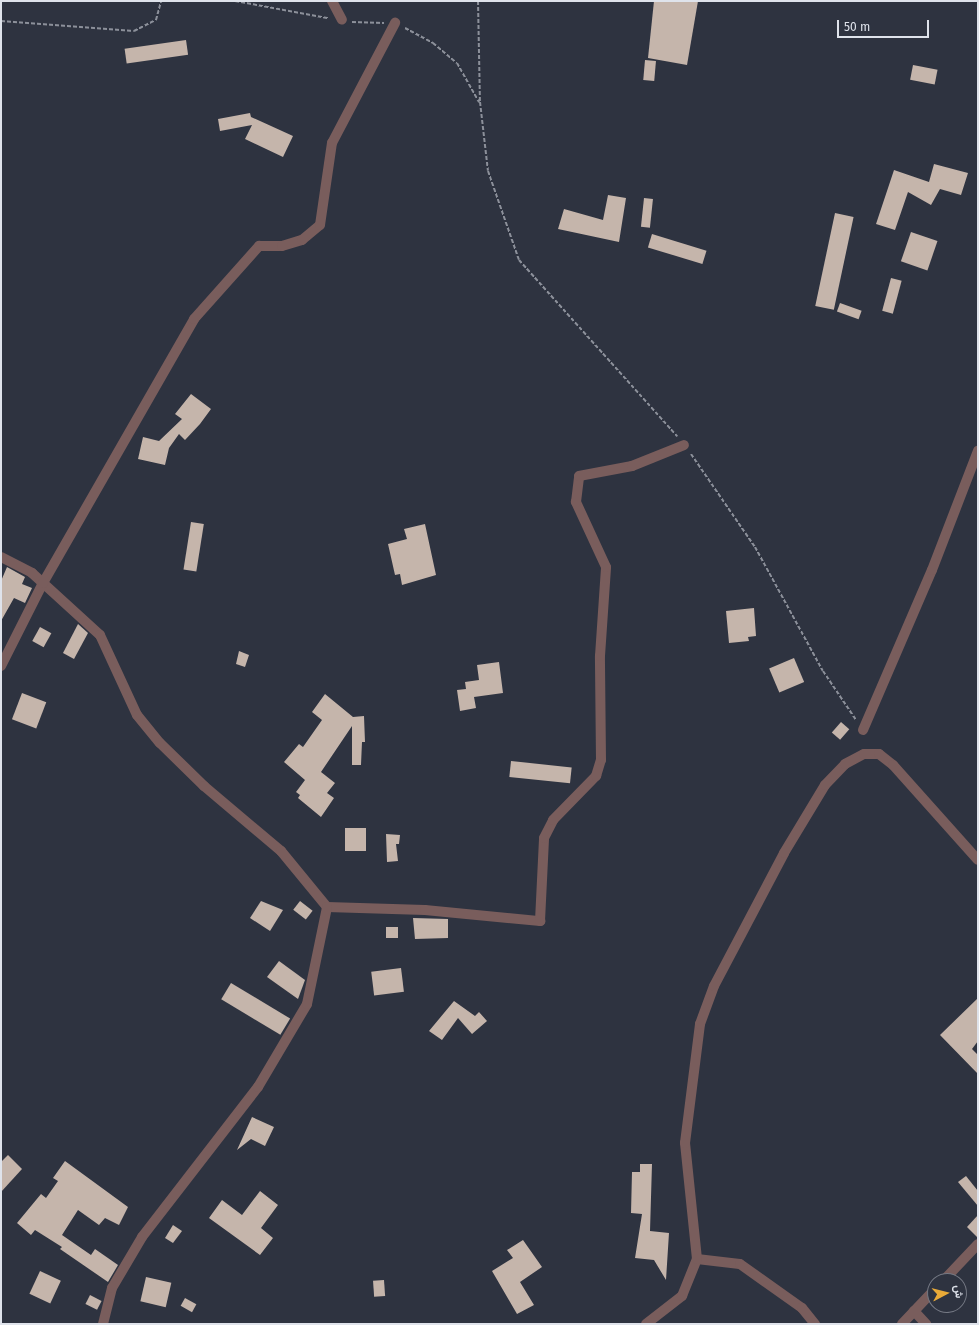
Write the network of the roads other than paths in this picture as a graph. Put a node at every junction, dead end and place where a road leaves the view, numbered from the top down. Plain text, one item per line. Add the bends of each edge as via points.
1 (332, 1) edge
2 (342, 20) road end
3 (394, 23) road end
4 (684, 445) road end
5 (978, 452) edge
6 (1, 558) edge
7 (43, 583) junction
8 (1, 666) edge
9 (863, 730) road end
10 (978, 860) edge
11 (327, 907) junction
12 (978, 1244) edge
13 (697, 1260) junction
14 (951, 1273) edge
15 (927, 1297) edge
16 (914, 1311) junction
17 (103, 1324) edge
18 (646, 1324) edge
19 (815, 1324) edge
20 (902, 1324) edge
21 (926, 1324) edge

1 - 2 street
3 - 7 street via 332,143 320,225 302,240 282,246 259,246 198,313
4 - 11 street via 632,466 579,476 576,502 606,567 600,656 601,760 596,776 553,820 544,838 540,921 425,910
5 - 9 street via 932,570
6 - 7 street
7 - 8 street
7 - 11 street via 100,635 137,715 160,743 204,786 281,851
10 - 13 street via 893,765 879,754 864,754 845,764 825,785 784,852 722,972 700,1024 685,1143
11 - 17 street via 307,1004 258,1087 142,1237 112,1288
12 - 14 street
13 - 18 street via 682,1296
13 - 19 street via 740,1264 802,1308
15 - 16 street
16 - 20 street
16 - 21 street

